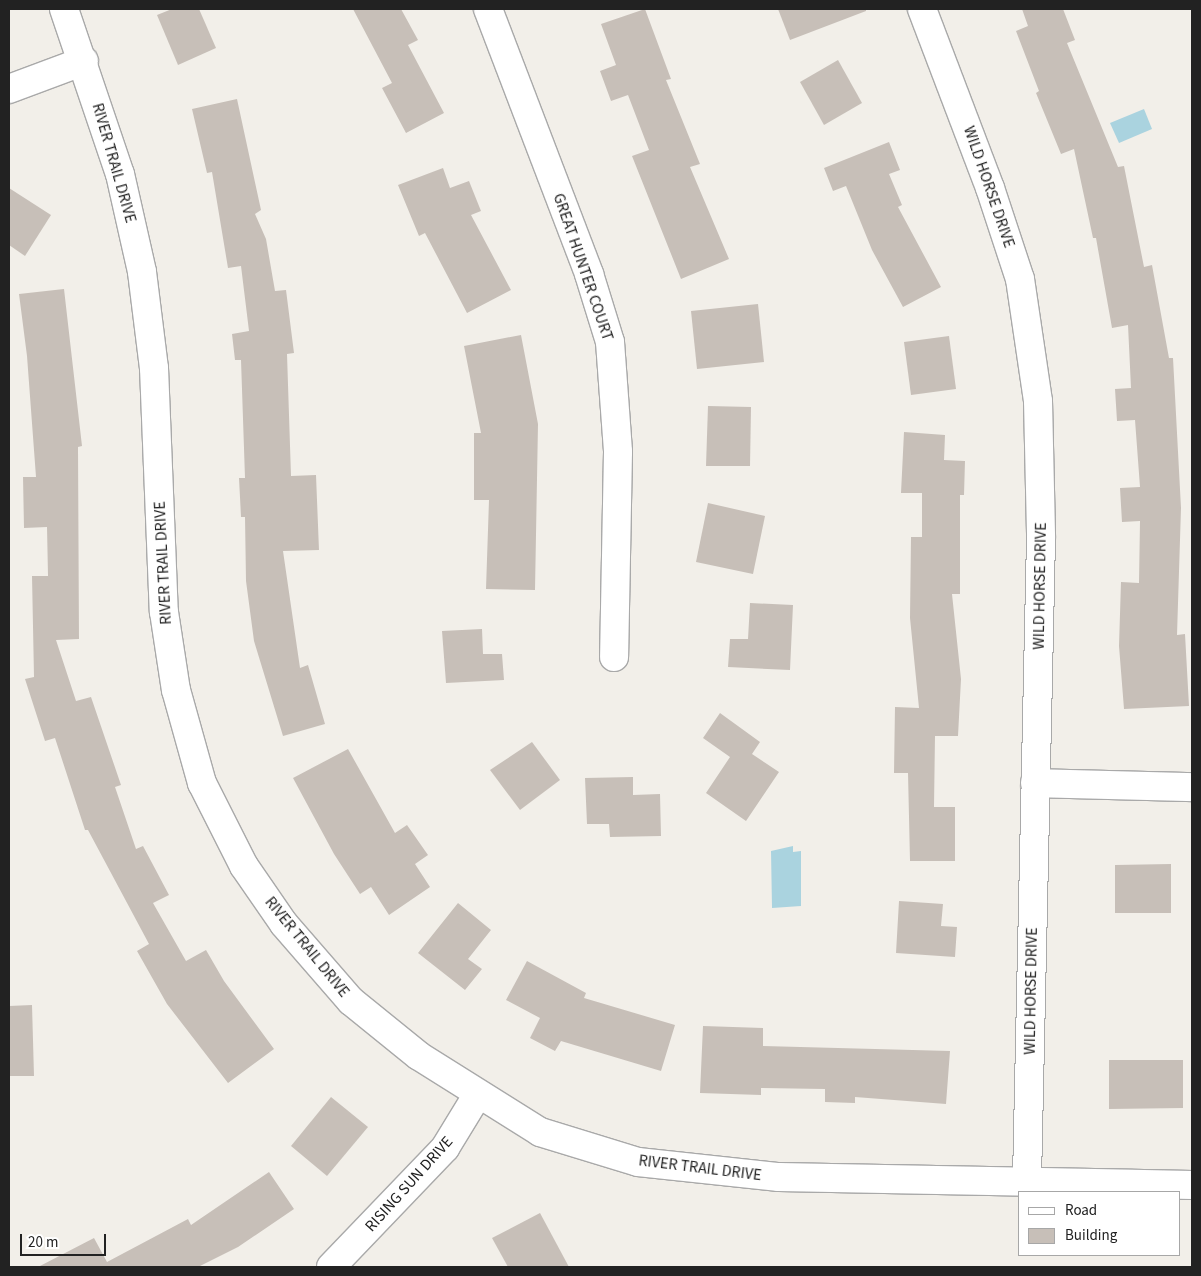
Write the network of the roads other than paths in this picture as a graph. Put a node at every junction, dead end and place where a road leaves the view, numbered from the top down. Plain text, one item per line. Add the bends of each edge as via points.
1 (64, 9) edge
2 (488, 9) edge
3 (922, 9) edge
4 (84, 61) junction
5 (9, 89) edge
6 (614, 656) dead end
7 (1035, 784) junction
8 (1192, 787) edge
9 (478, 1094) junction
10 (1027, 1181) junction
11 (1192, 1185) edge
12 (331, 1267) edge

1 - 4 street, RIVER TRAIL DRIVE
2 - 6 street, GREAT HUNTER COURT via 589,274 610,342 618,452
3 - 7 street, WILD HORSE DRIVE via 990,188 1020,279 1031,343 1041,460
4 - 5 street
4 - 9 street, RIVER TRAIL DRIVE via 120,174 142,272 154,368 164,612 176,690 202,783 244,866 284,924 351,1001 419,1056
7 - 8 street
7 - 10 street, WILD HORSE DRIVE
9 - 10 street, RIVER TRAIL DRIVE via 540,1132 638,1162 779,1177
9 - 12 street, RISING SUN DRIVE via 445,1148
10 - 11 street, RIVER TRAIL DRIVE

